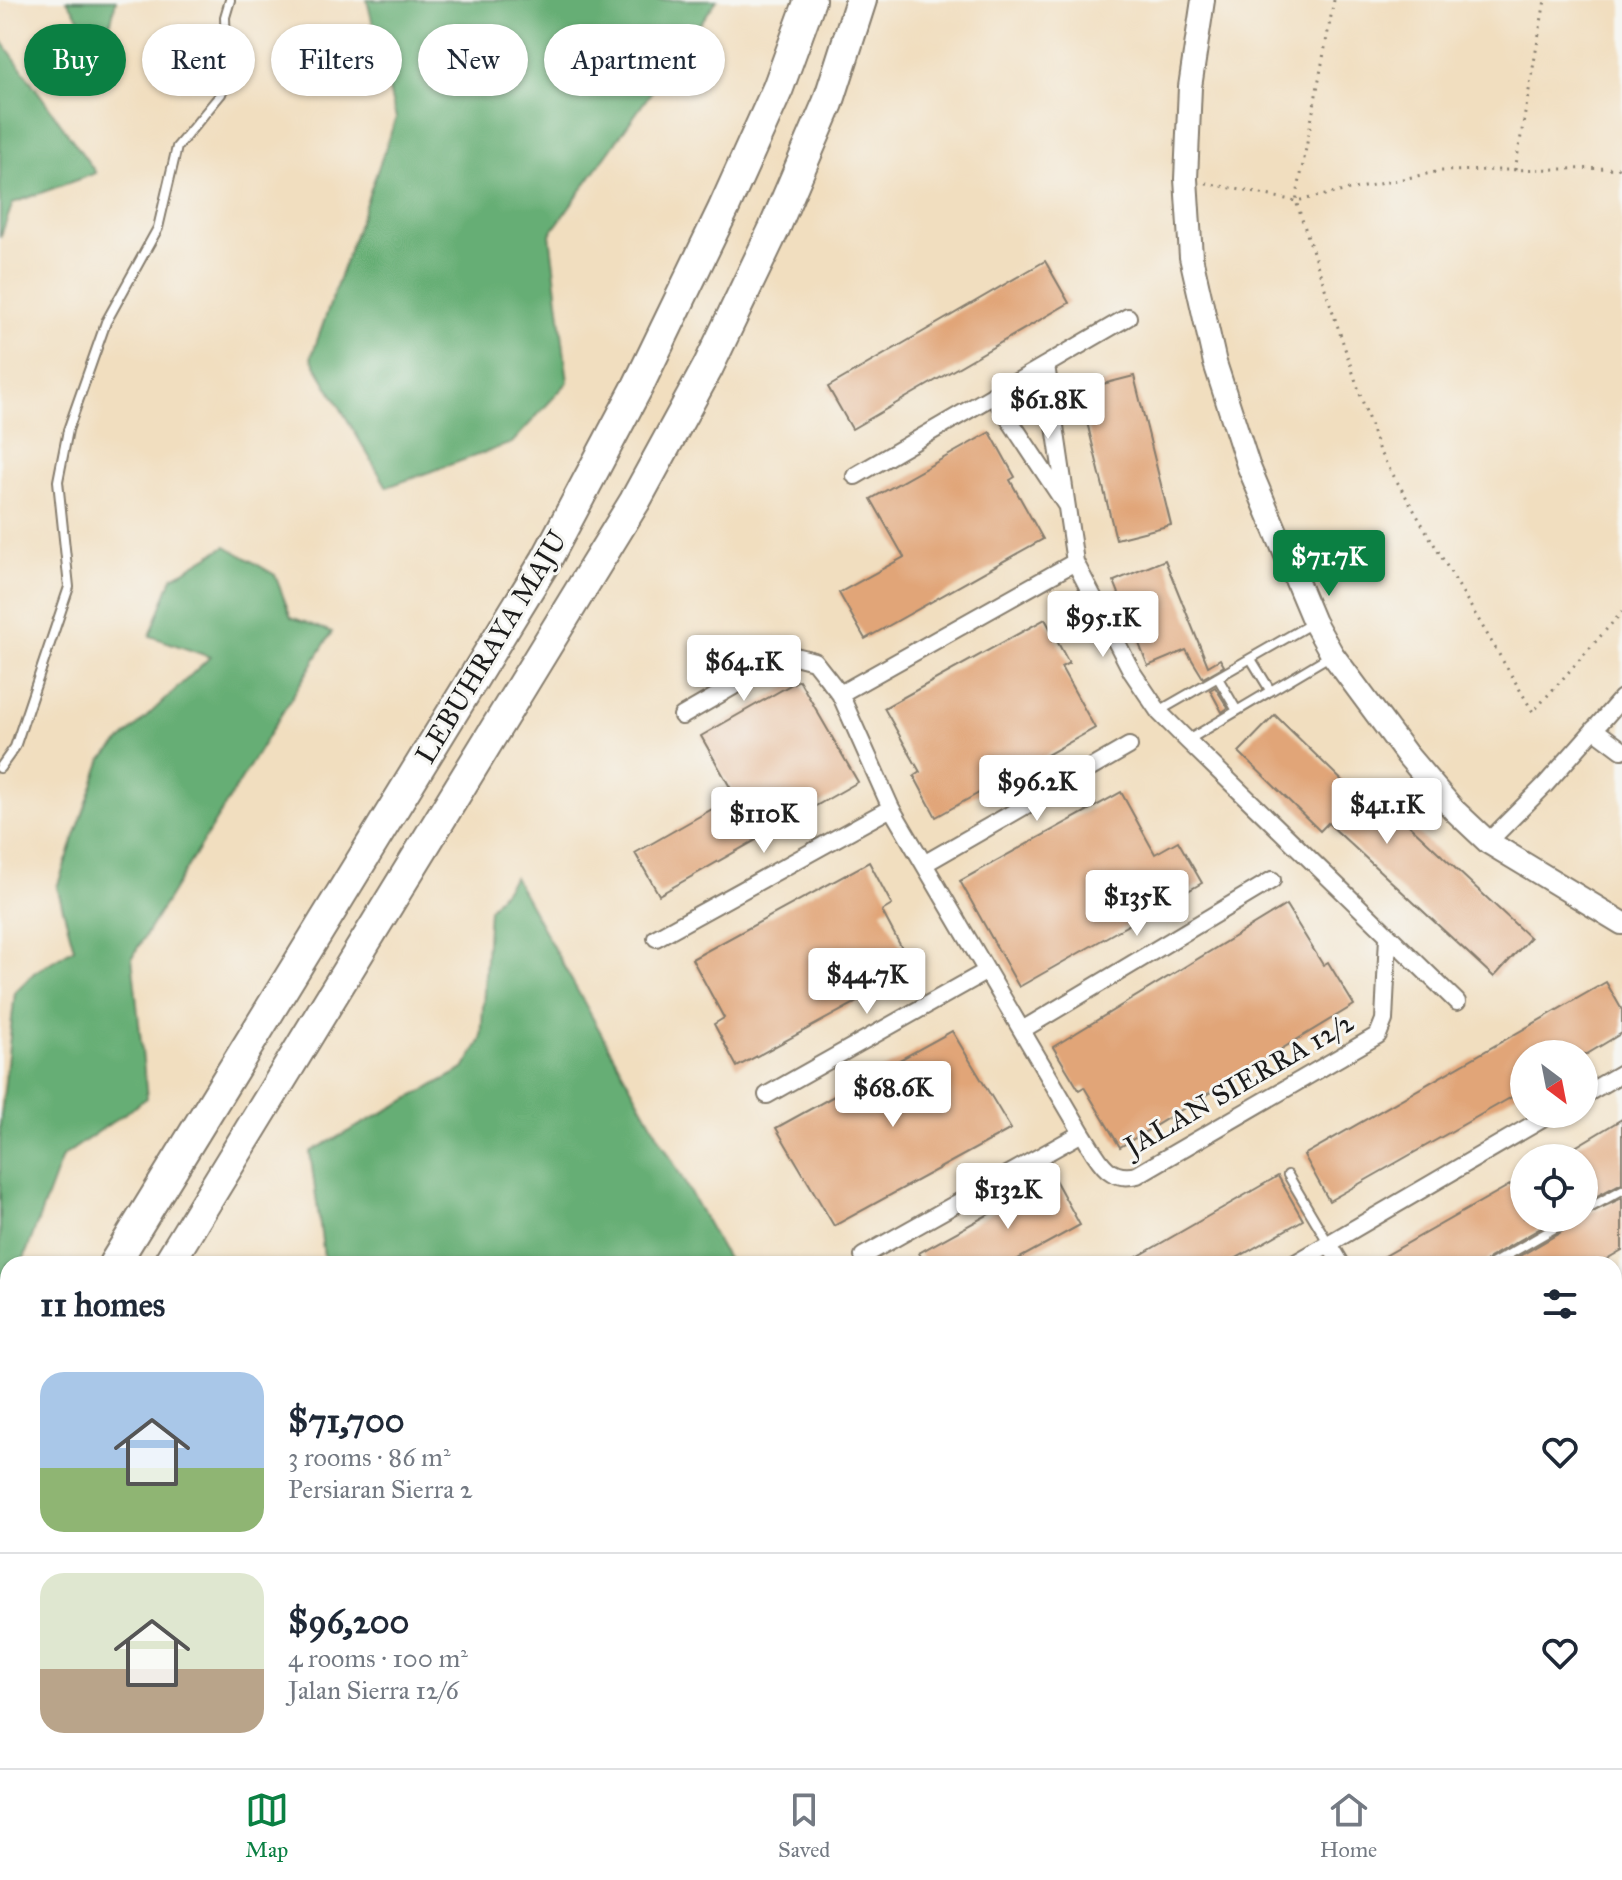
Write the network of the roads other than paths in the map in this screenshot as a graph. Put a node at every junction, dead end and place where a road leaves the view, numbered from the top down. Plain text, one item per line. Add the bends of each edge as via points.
1 (230, 0) edge
2 (810, 0) edge
3 (861, 0) edge
4 (1203, 0) edge
5 (1128, 317) dead end
6 (1046, 365) junction
7 (993, 395) junction
8 (855, 476) dead end
9 (1069, 509) junction
10 (1075, 562) junction
11 (1314, 622) junction
12 (1332, 654) junction
13 (1251, 659) junction
14 (1218, 678) junction
15 (1270, 690) junction
16 (840, 694) junction
17 (1622, 698) edge
18 (1236, 709) junction
19 (1159, 712) junction
20 (682, 716) dead end
21 (1594, 729) junction
22 (1187, 740) junction
23 (1129, 746) dead end
24 (1622, 750) edge
25 (0, 768) edge
26 (891, 808) junction
27 (1488, 842) junction
28 (924, 864) junction
29 (1272, 880) dead end
30 (1622, 923) edge
31 (1388, 937) junction
32 (656, 938) dead end
33 (987, 971) junction
34 (1457, 1002) dead end
35 (1022, 1030) junction
36 (1622, 1073) edge
37 (1598, 1087) edge
38 (767, 1095) dead end
39 (1527, 1128) edge
40 (1082, 1133) junction
41 (1288, 1175) dead end
42 (1622, 1190) edge
43 (1598, 1203) edge
44 (1548, 1232) edge
45 (1329, 1244) junction
46 (119, 1256) edge
47 (173, 1256) edge
48 (863, 1256) dead end
49 (1308, 1256) edge
50 (1336, 1256) edge
51 (1506, 1256) edge

1 - 25 lane via 225,17 227,77 221,94 177,147 158,228 106,322 68,430 58,481 69,587 15,747
2 - 46 highway, LEBUHRAYA MAJU via 778,88 723,210 632,399 546,560
3 - 47 highway, LEBUHRAYA MAJU via 828,103 774,229 664,448
4 - 11 street via 1190,87 1186,179 1191,257 1215,363 1248,465
5 - 6 street
6 - 7 street
6 - 9 street
7 - 8 street
7 - 9 street
9 - 10 street
10 - 16 street
10 - 19 street via 1132,672
11 - 12 street
11 - 13 lane
12 - 15 lane
12 - 27 street via 1407,755
13 - 14 lane
13 - 15 lane
14 - 18 lane
14 - 19 lane
15 - 18 lane
16 - 20 street via 814,661 795,656 782,658
16 - 26 street
17 - 21 street
18 - 22 lane
19 - 22 street
21 - 24 street
21 - 27 street
22 - 31 street
23 - 28 street
26 - 28 street
26 - 32 street
27 - 30 street
28 - 33 street
29 - 35 street
31 - 34 street
31 - 40 street, JALAN SIERRA 12/2 via 1384,1020 1378,1035 1137,1175 1109,1175
33 - 35 street
33 - 38 street
35 - 40 street
36 - 37 street
39 - 45 street
40 - 48 street
41 - 45 lane
42 - 43 lane
44 - 51 lane
45 - 49 street
45 - 50 street

